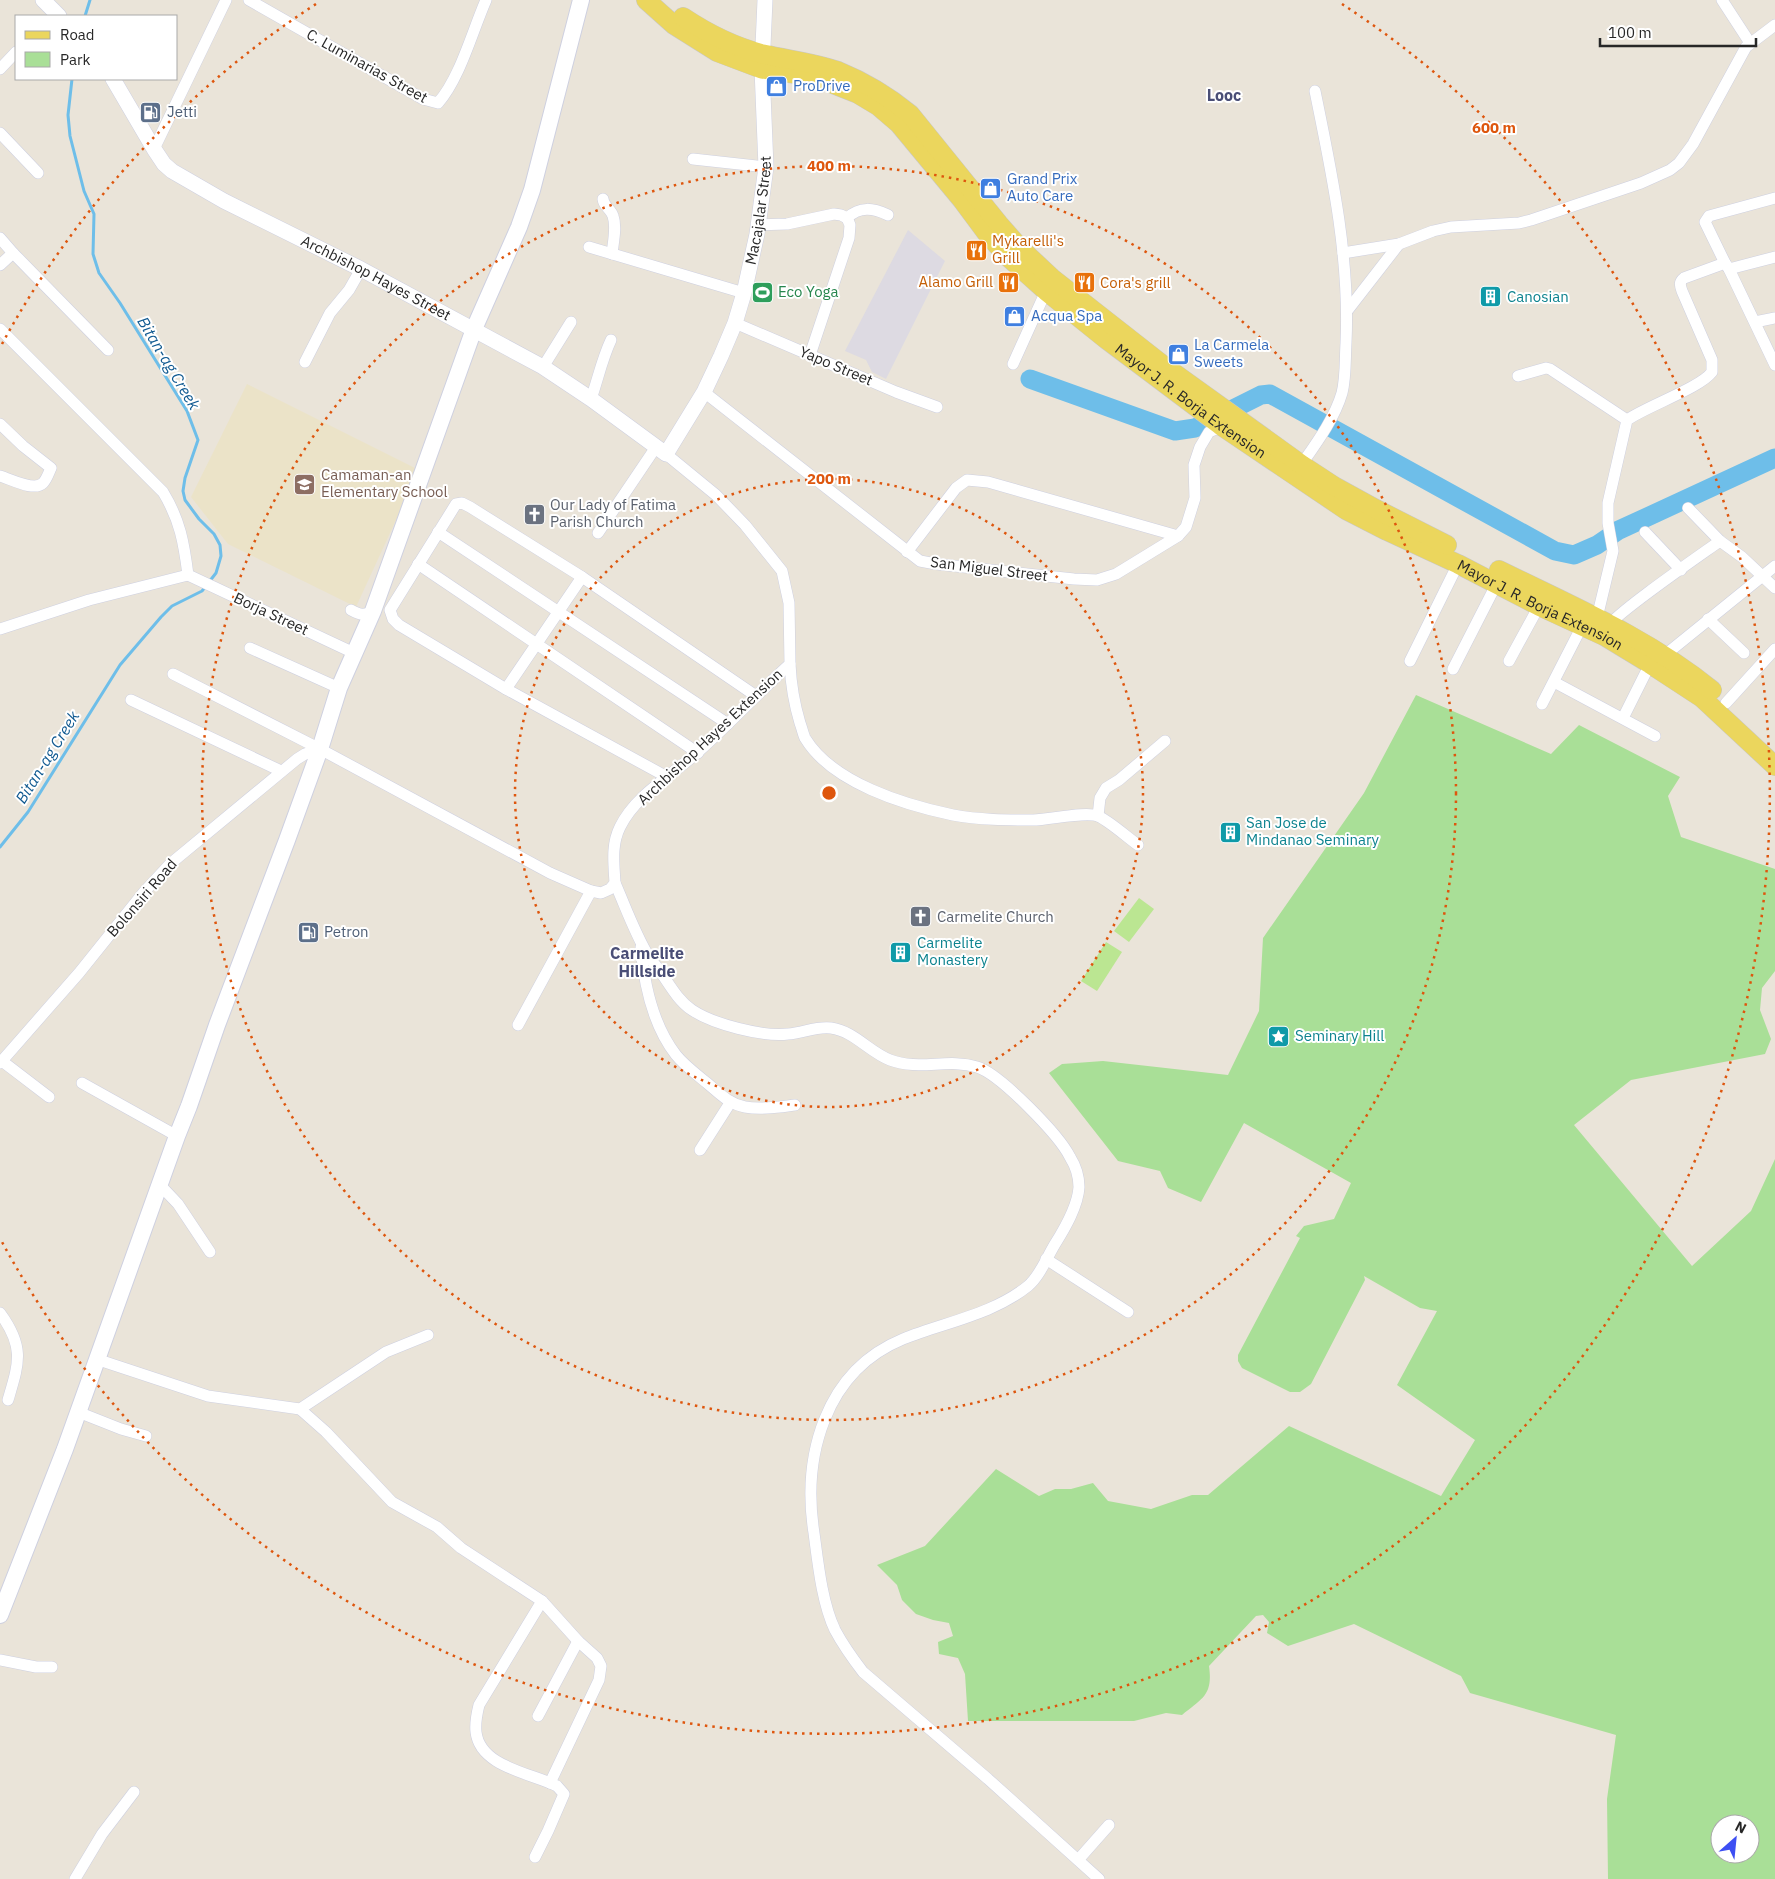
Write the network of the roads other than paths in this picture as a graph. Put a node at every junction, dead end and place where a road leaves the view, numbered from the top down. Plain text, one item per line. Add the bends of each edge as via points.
1 (43, 0) edge
2 (226, 0) edge
3 (249, 0) edge
4 (486, 0) edge
5 (581, 0) edge
6 (646, 0) edge
7 (664, 0) edge
8 (765, 0) edge
9 (1722, 0) edge
10 (55, 15) edge
11 (1775, 26) edge
12 (1750, 43) junction
13 (15, 53) edge
14 (762, 62) junction
15 (0, 69) edge
16 (114, 80) edge
17 (1315, 91) dead end
18 (0, 133) edge
19 (154, 149) junction
20 (693, 159) dead end
21 (766, 166) junction
22 (38, 173) dead end
23 (967, 195) junction
24 (1775, 198) edge
25 (603, 199) dead end
26 (888, 215) dead end
27 (847, 218) junction
28 (758, 225) junction
29 (0, 238) edge
30 (1399, 244) junction
31 (589, 247) dead end
32 (13, 253) junction
33 (1343, 253) junction
34 (612, 254) junction
35 (1775, 257) edge
36 (0, 265) edge
37 (1727, 266) junction
38 (361, 269) junction
39 (1046, 292) junction
40 (744, 293) junction
41 (1347, 311) junction
42 (1775, 318) edge
43 (571, 322) dead end
44 (1755, 322) junction
45 (735, 323) junction
46 (0, 329) edge
47 (474, 329) junction
48 (611, 340) dead end
49 (108, 350) dead end
50 (810, 354) junction
51 (305, 362) dead end
52 (1013, 364) dead end
53 (1775, 365) edge
54 (544, 367) junction
55 (1518, 376) dead end
56 (704, 392) junction
57 (591, 398) junction
58 (1197, 398) junction
59 (937, 406) dead end
60 (1627, 420) junction
61 (1228, 421) junction
62 (0, 424) edge
63 (661, 450) junction
64 (1298, 470) junction
65 (0, 476) edge
66 (1688, 508) dead end
67 (438, 532) junction
68 (1645, 532) dead end
69 (598, 533) dead end
70 (1178, 536) junction
71 (1720, 541) junction
72 (1439, 548) junction
73 (907, 552) junction
74 (418, 564) junction
75 (1458, 564) junction
76 (1775, 566) edge
77 (1681, 570) junction
78 (188, 575) junction
79 (582, 577) junction
80 (1763, 577) junction
81 (1497, 583) junction
82 (1775, 588) edge
83 (1539, 606) junction
84 (351, 610) dead end
85 (373, 611) junction
86 (559, 611) junction
87 (1708, 619) junction
88 (1597, 627) junction
89 (0, 629) edge
90 (536, 646) junction
91 (250, 648) dead end
92 (1775, 649) edge
93 (354, 653) junction
94 (1744, 653) dead end
95 (1658, 659) junction
96 (1410, 661) dead end
97 (1509, 661) dead end
98 (790, 664) junction
99 (1453, 669) dead end
100 (173, 674) dead end
101 (1554, 682) junction
102 (339, 688) junction
103 (506, 689) junction
104 (1706, 693) junction
105 (756, 696) junction
106 (131, 700) dead end
107 (1726, 703) junction
108 (1542, 704) dead end
109 (1623, 718) junction
110 (728, 724) junction
111 (1655, 736) dead end
112 (1165, 741) dead end
113 (1775, 749) edge
114 (312, 751) junction
115 (698, 752) junction
116 (1775, 766) edge
117 (281, 771) junction
118 (667, 777) junction
119 (1098, 816) junction
120 (1138, 845) dead end
121 (615, 884) junction
122 (590, 891) junction
123 (641, 941) junction
124 (518, 1025) dead end
125 (1, 1062) edge
126 (82, 1083) dead end
127 (49, 1097) dead end
128 (730, 1103) junction
129 (795, 1105) dead end
130 (177, 1136) junction
131 (700, 1150) dead end
132 (160, 1185) junction
133 (210, 1252) dead end
134 (1046, 1259) junction
135 (1128, 1312) dead end
136 (0, 1313) edge
137 (428, 1335) dead end
138 (96, 1359) junction
139 (8, 1400) dead end
140 (300, 1409) junction
141 (78, 1412) junction
142 (146, 1436) dead end
143 (542, 1601) junction
144 (0, 1616) edge
145 (578, 1641) junction
146 (0, 1660) edge
147 (52, 1667) dead end
148 (538, 1716) dead end
149 (550, 1783) junction
150 (134, 1792) dead end
151 (1109, 1825) dead end
152 (534, 1857) dead end
153 (1078, 1860) junction
154 (75, 1879) edge
155 (1099, 1879) edge

1 - 10 street
2 - 19 street
3 - 4 street, C. Luminarias Street via 423,99 438,103 457,72
5 - 47 main road via 532,190
6 - 14 main road, Mayor J. R. Borja Extension via 674,25 716,52
7 - 14 main road, Mayor J. R. Borja Extension via 696,25
8 - 14 street, Macajalar Street
9 - 12 street
11 - 12 street
12 - 30 street via 1693,144 1670,170 1531,220 1452,227
13 - 15 street
14 - 21 street, Macajalar Street
14 - 23 main road, Mayor J. R. Borja Extension via 803,61 876,89
16 - 19 street, Archbishop Hayes Street
17 - 33 street
18 - 22 street
19 - 38 street, Archbishop Hayes Street via 164,164 183,179
20 - 21 street
21 - 28 street, Macajalar Street
23 - 39 main road, Mayor J. R. Borja Extension via 988,235
23 - 58 main road, Mayor J. R. Borja Extension via 1052,278
24 - 37 street via 1706,219
25 - 34 street via 614,220
26 - 27 street via 868,209
27 - 28 street via 834,214 787,224
27 - 50 street via 849,238
28 - 40 street, Macajalar Street
29 - 32 street
30 - 33 street
30 - 41 street
31 - 34 street
32 - 36 street
32 - 49 street
33 - 41 street
34 - 40 street
35 - 37 street
37 - 44 street
37 - 60 street via 1684,278 1680,284 1712,360 1712,372 1703,380
38 - 47 street, Archbishop Hayes Street
38 - 51 street via 330,313
39 - 52 street
39 - 58 main road, Mayor J. R. Borja Extension via 1107,340
40 - 45 street, Macajalar Street
41 - 64 street via 1344,382 1340,398 1331,420
42 - 44 street
43 - 54 street
44 - 53 street
45 - 50 street, Yapo Street
45 - 56 street, Macajalar Street
46 - 78 street via 163,492 183,536
47 - 54 street, Archbishop Hayes Street
47 - 85 main road
48 - 57 street
50 - 59 street, Yapo Street via 896,392
54 - 57 street, Archbishop Hayes Street
55 - 60 street via 1550,369
56 - 63 street, Macajalar Street
56 - 73 street, San Miguel Street
57 - 63 street, Archbishop Hayes Street
58 - 61 main road, Mayor J. R. Borja Extension
60 - 88 street via 1608,503 1613,544
61 - 64 main road, Mayor J. R. Borja Extension
61 - 70 street, San Miguel Street via 1209,432 1200,446 1194,465 1193,508
62 - 65 street via 54,470 38,486 28,486
63 - 69 street
63 - 98 street, Archbishop Hayes Extension via 716,495 782,571 789,603
64 - 72 main road, Mayor J. R. Borja Extension via 1346,510
66 - 71 street
67 - 74 street
67 - 79 street via 456,504 462,503
67 - 86 street
68 - 77 street
70 - 73 street, San Miguel Street via 1116,574 1097,580 936,564 920,561
70 - 73 street via 988,482 967,480 956,488
71 - 77 street
71 - 80 street
72 - 75 main road, Mayor J. R. Borja Extension
72 - 88 main road, Mayor J. R. Borja Extension
74 - 90 street
74 - 103 street via 390,610 393,619
75 - 81 main road, Mayor J. R. Borja Extension
75 - 96 street
76 - 80 street
77 - 88 street
78 - 89 street via 89,600
78 - 93 street, Borja Street
79 - 86 street
79 - 105 street
80 - 82 street
80 - 87 street
81 - 83 main road, Mayor J. R. Borja Extension
81 - 99 street
83 - 88 main road, Mayor J. R. Borja Extension
83 - 97 street
84 - 85 street via 366,615
85 - 93 main road
86 - 90 street
86 - 110 street
87 - 94 street
87 - 95 street
88 - 95 main road, Mayor J. R. Borja Extension
88 - 101 street
90 - 103 street
90 - 115 street
91 - 102 street
92 - 107 street
93 - 102 main road
95 - 104 main road, Mayor J. R. Borja Extension
95 - 109 street
98 - 105 street, Archbishop Hayes Extension
98 - 119 street via 792,697 804,737 832,767 862,787 954,815 995,820
100 - 114 street
101 - 108 street
101 - 109 street
102 - 114 main road
103 - 118 street
104 - 107 main road, Mayor J. R. Borja Extension
104 - 116 main road, Mayor J. R. Borja Extension
105 - 110 street, Archbishop Hayes Extension
106 - 117 street
107 - 113 main road, Mayor J. R. Borja Extension
109 - 111 street
110 - 115 street, Archbishop Hayes Extension
112 - 119 street via 1106,788 1100,798
114 - 117 street, Bolonsiri Road
114 - 122 street
114 - 130 main road
115 - 118 street, Archbishop Hayes Extension
117 - 125 street, Bolonsiri Road via 170,864
118 - 121 street, Archbishop Hayes Extension via 638,802 620,827 613,855
119 - 120 street
121 - 122 street via 601,894
121 - 123 street
122 - 124 street
123 - 128 street via 648,996 660,1029 676,1056
123 - 134 street via 679,998 704,1017 759,1033 790,1034 823,1027 843,1030 880,1056 893,1061 924,1066 963,1064 981,1068 991,1075 1044,1123 1069,1155 1078,1178 1077,1197 1072,1210
125 - 127 street
126 - 130 street
128 - 129 street via 759,1108
128 - 131 street
130 - 132 main road
132 - 133 street via 178,1204
132 - 138 main road
134 - 135 street
134 - 153 street via 1031,1284 1002,1303 905,1338 881,1349 864,1362 844,1385 826,1415 812,1457 810,1508 826,1600 834,1627 846,1650 863,1672
136 - 139 street via 18,1350 17,1369
137 - 140 street via 386,1352
138 - 140 street via 208,1396
138 - 141 main road
140 - 143 street via 392,1502 437,1527 461,1548
141 - 142 street
141 - 144 main road
143 - 145 street
143 - 149 street via 479,1705 476,1734 484,1752 496,1762
145 - 148 street
145 - 149 street via 602,1666 599,1680
146 - 147 street
149 - 152 street via 564,1794
150 - 154 street via 102,1834
151 - 153 street
153 - 155 street

